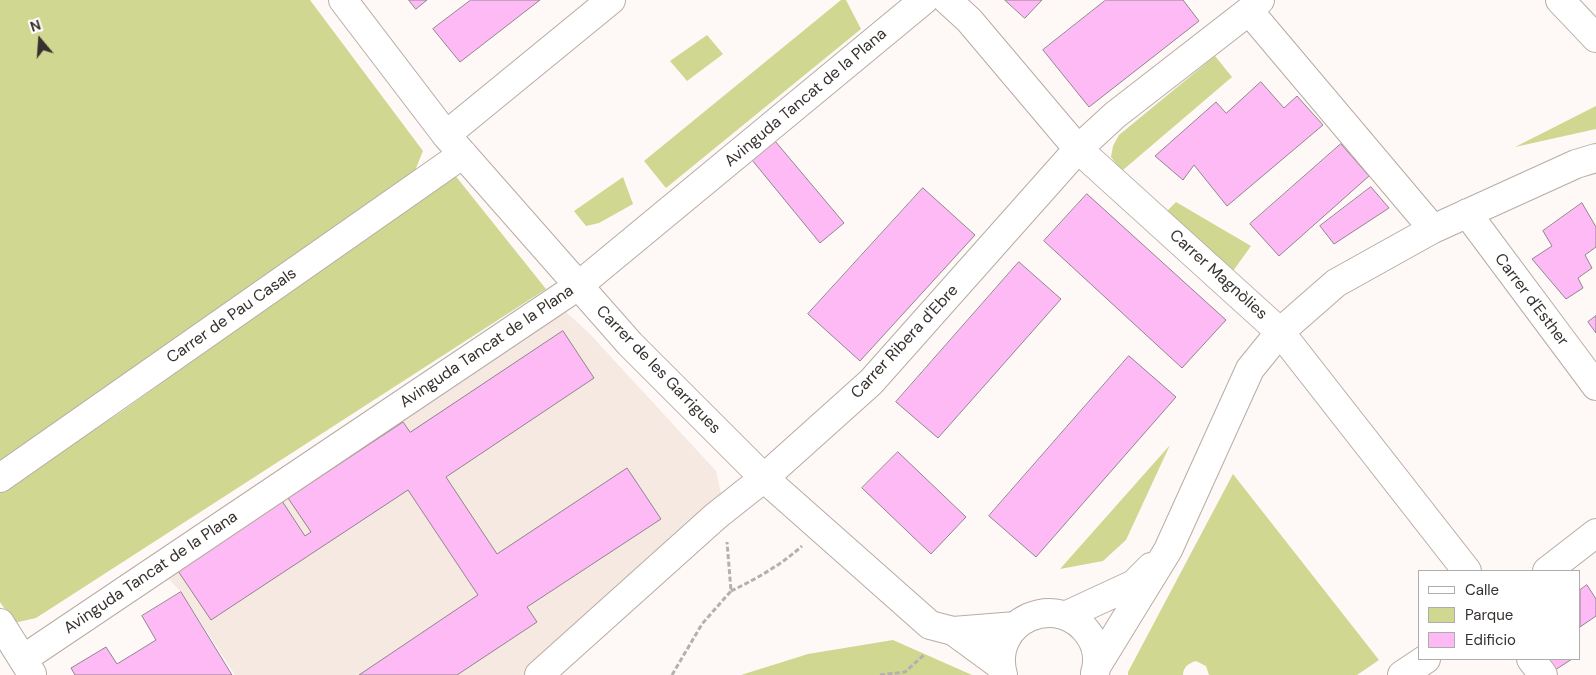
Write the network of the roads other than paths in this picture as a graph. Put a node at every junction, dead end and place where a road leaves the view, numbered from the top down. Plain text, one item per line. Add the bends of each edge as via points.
1 (343, 0) edge
2 (611, 0) edge
3 (924, 0) edge
4 (947, 0) edge
5 (1560, 0) edge
6 (1254, 5) edge
7 (1596, 38) edge
8 (454, 145) junction
9 (1078, 149) junction
10 (1596, 158) edge
11 (1467, 213) junction
12 (1432, 229) junction
13 (578, 286) junction
14 (1280, 332) junction
15 (1596, 386) edge
16 (0, 478) edge
17 (764, 478) junction
18 (1596, 533) edge
19 (1168, 550) junction
20 (1466, 570) edge
21 (1548, 570) edge
22 (1067, 616) junction
23 (1016, 626) junction
24 (953, 631) junction
25 (16, 648) edge
26 (1424, 660) edge
27 (1532, 660) edge
28 (1096, 670) edge
29 (1002, 671) edge
30 (539, 675) edge
31 (1402, 675) edge
32 (1543, 675) edge

1 - 8 street, Carrer de les Garrigues
2 - 8 street, Carrer de Pau Casals
3 - 13 street, Avinguda Tancat de la Plana
4 - 9 street, Carrer Magnòlies via 970,20
5 - 7 street
6 - 9 street, Carrer Ribera d'Ebre via 1115,115
6 - 12 street
8 - 13 street, Carrer de les Garrigues
8 - 16 street, Carrer de Pau Casals
9 - 14 street, Carrer Magnòlies
9 - 17 street, Carrer Ribera d'Ebre via 871,382
10 - 11 street
11 - 12 street
11 - 15 street, Carrer d'Esther
12 - 14 street via 1336,283
13 - 17 street, Carrer de les Garrigues via 630,344
13 - 25 street, Avinguda Tancat de la Plana
14 - 19 street via 1250,369
14 - 20 street, Carrer Magnòlies
17 - 24 street, Carrer de les Garrigues via 930,625
17 - 30 street, Carrer Ribera d'Ebre via 716,516
18 - 21 street
19 - 22 street via 1134,584
19 - 28 street
22 - 23 street via 1049,612 1031,616
22 - 28 street via 1084,627 1095,644
23 - 24 street, Carrer de les Garrigues
23 - 29 street via 1003,644
24 - 29 street, Carrer de les Garrigues
26 - 31 street
27 - 32 street

